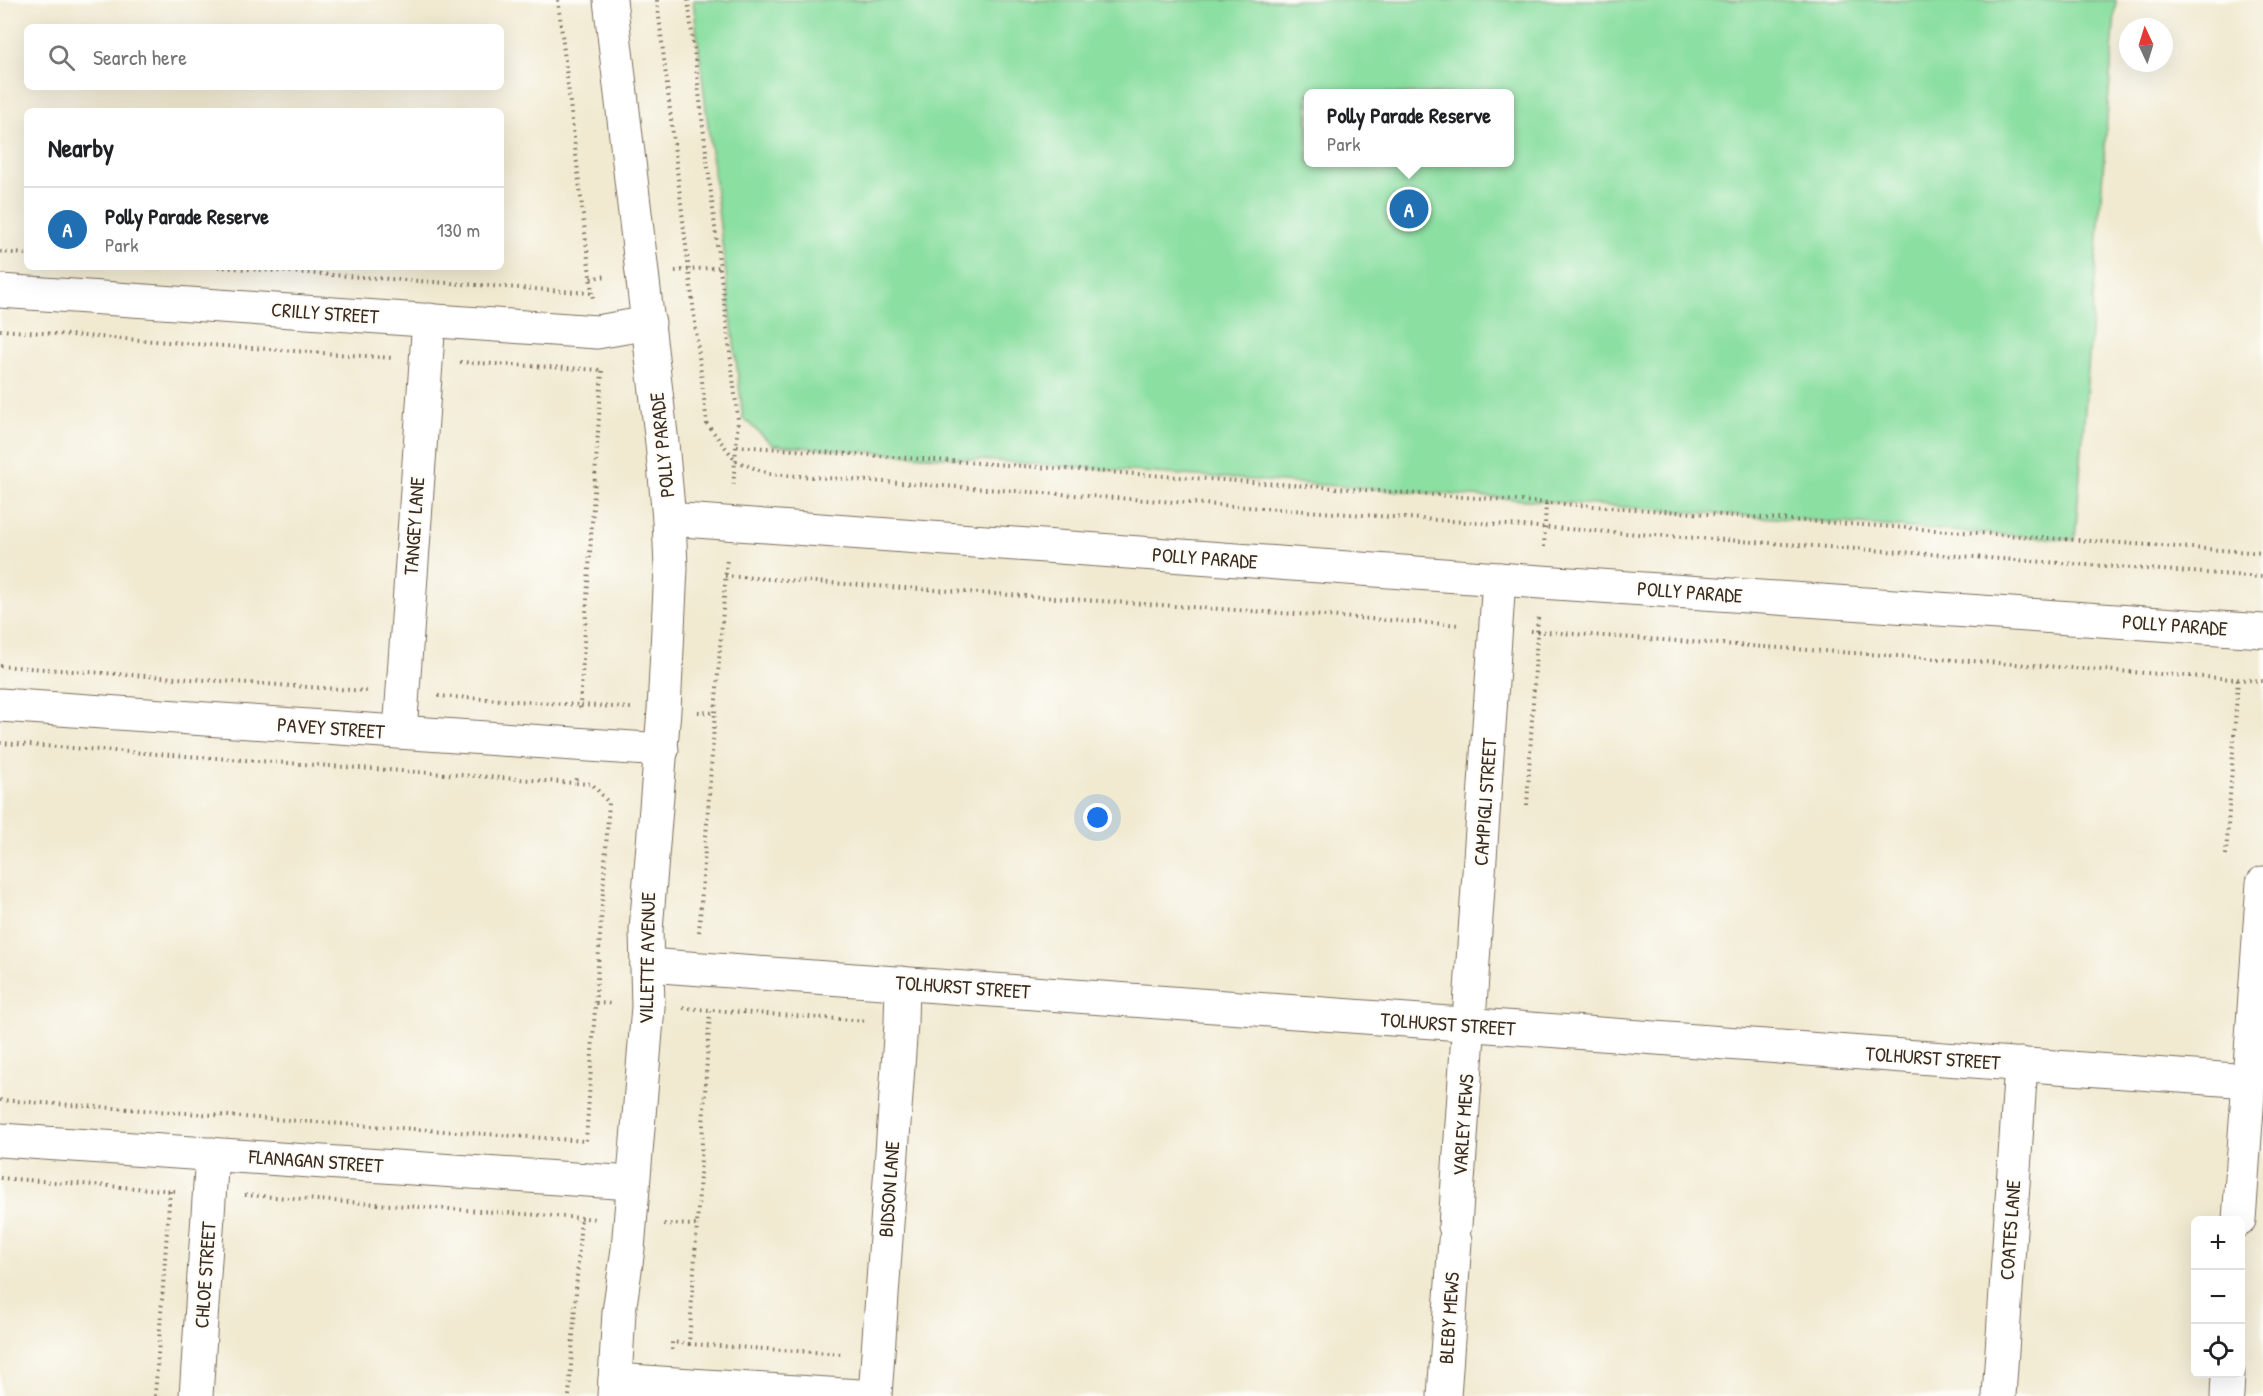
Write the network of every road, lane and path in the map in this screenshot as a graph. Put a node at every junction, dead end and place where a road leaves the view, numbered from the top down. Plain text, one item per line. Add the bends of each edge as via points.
1 (558, 0) edge
2 (610, 0) edge
3 (657, 0) edge
4 (688, 0) edge
5 (0, 252) edge
6 (24, 254) edge
7 (0, 291) edge
8 (592, 293) dead end
9 (429, 320) junction
10 (649, 323) junction
11 (737, 446) junction
12 (736, 461) junction
13 (1546, 503) junction
14 (669, 519) junction
15 (730, 523) junction
16 (1545, 527) junction
17 (2263, 553) edge
18 (2263, 577) edge
19 (1499, 579) junction
20 (1541, 582) junction
21 (2263, 630) edge
22 (0, 666) edge
23 (2238, 679) dead end
24 (403, 693) junction
25 (0, 705) edge
26 (715, 713) dead end
27 (400, 732) junction
28 (0, 743) edge
29 (578, 745) junction
30 (662, 750) junction
31 (575, 783) junction
32 (1527, 805) dead end
33 (2226, 855) dead end
34 (2263, 883) edge
35 (699, 932) dead end
36 (647, 965) junction
37 (902, 983) junction
38 (596, 1003) junction
39 (648, 1007) junction
40 (901, 1023) junction
41 (1470, 1025) junction
42 (2021, 1064) junction
43 (2249, 1081) junction
44 (0, 1100) edge
45 (0, 1140) edge
46 (586, 1141) junction
47 (212, 1154) junction
48 (584, 1180) junction
49 (632, 1184) junction
50 (170, 1190) dead end
51 (2239, 1216) edge
52 (697, 1225) dead end
53 (1455, 1233) joint
54 (689, 1344) junction
55 (877, 1356) junction
56 (2228, 1378) edge
57 (669, 1383) junction
58 (615, 1388) edge
59 (155, 1396) edge
60 (196, 1396) edge
61 (569, 1396) edge
62 (859, 1396) edge
63 (875, 1396) edge
64 (1444, 1396) edge
65 (1999, 1396) edge
66 (2227, 1396) edge

1 - 8 path
2 - 10 street, POLLY PARADE
3 - 12 path via 707,423
4 - 11 path via 738,420
5 - 6 path
7 - 9 street, CRILLY STREET
9 - 10 street, CRILLY STREET via 597,332
9 - 24 street, TANGEY LANE
10 - 14 street, POLLY PARADE
11 - 12 path
11 - 13 path
12 - 15 path
12 - 16 path via 769,474
13 - 16 path
13 - 17 path
14 - 15 street, POLLY PARADE
14 - 30 street, VILLETTE AVENUE via 671,568
15 - 19 street, POLLY PARADE
16 - 18 path
16 - 20 path
19 - 20 street, POLLY PARADE
19 - 41 street, CAMPIGLI STREET
20 - 21 street, POLLY PARADE
20 - 32 path
22 - 24 path
23 - 33 path
24 - 27 street, TANGEY LANE
24 - 29 path via 580,705
25 - 27 street, PAVEY STREET
26 - 35 path
27 - 29 street, PAVEY STREET
28 - 31 path
29 - 30 street, PAVEY STREET
29 - 31 path
30 - 36 street, VILLETTE AVENUE via 648,890
31 - 38 path via 592,784 609,803
34 - 43 street
36 - 37 street, TOLHURST STREET
36 - 39 street, VILLETTE AVENUE
37 - 40 street, BIDSON LANE
37 - 41 street, TOLHURST STREET
38 - 39 path
38 - 46 path
39 - 40 path
39 - 49 street, VILLETTE AVENUE
40 - 55 street, BIDSON LANE
41 - 42 street, TOLHURST STREET
41 - 53 street, VARLEY MEWS
42 - 43 street, TOLHURST STREET
42 - 65 street, COATES LANE
43 - 51 street
44 - 46 path
45 - 47 street, FLANAGAN STREET
46 - 48 path
47 - 48 street, FLANAGAN STREET
47 - 60 street, CHLOE STREET
48 - 49 street, FLANAGAN STREET
48 - 61 path
49 - 58 street, VILLETTE AVENUE
50 - 59 path
52 - 54 path
53 - 64 street, BLEBY MEWS
54 - 55 path
54 - 57 path via 672,1342
55 - 63 street, BIDSON LANE
56 - 66 street
57 - 58 street
57 - 62 street

